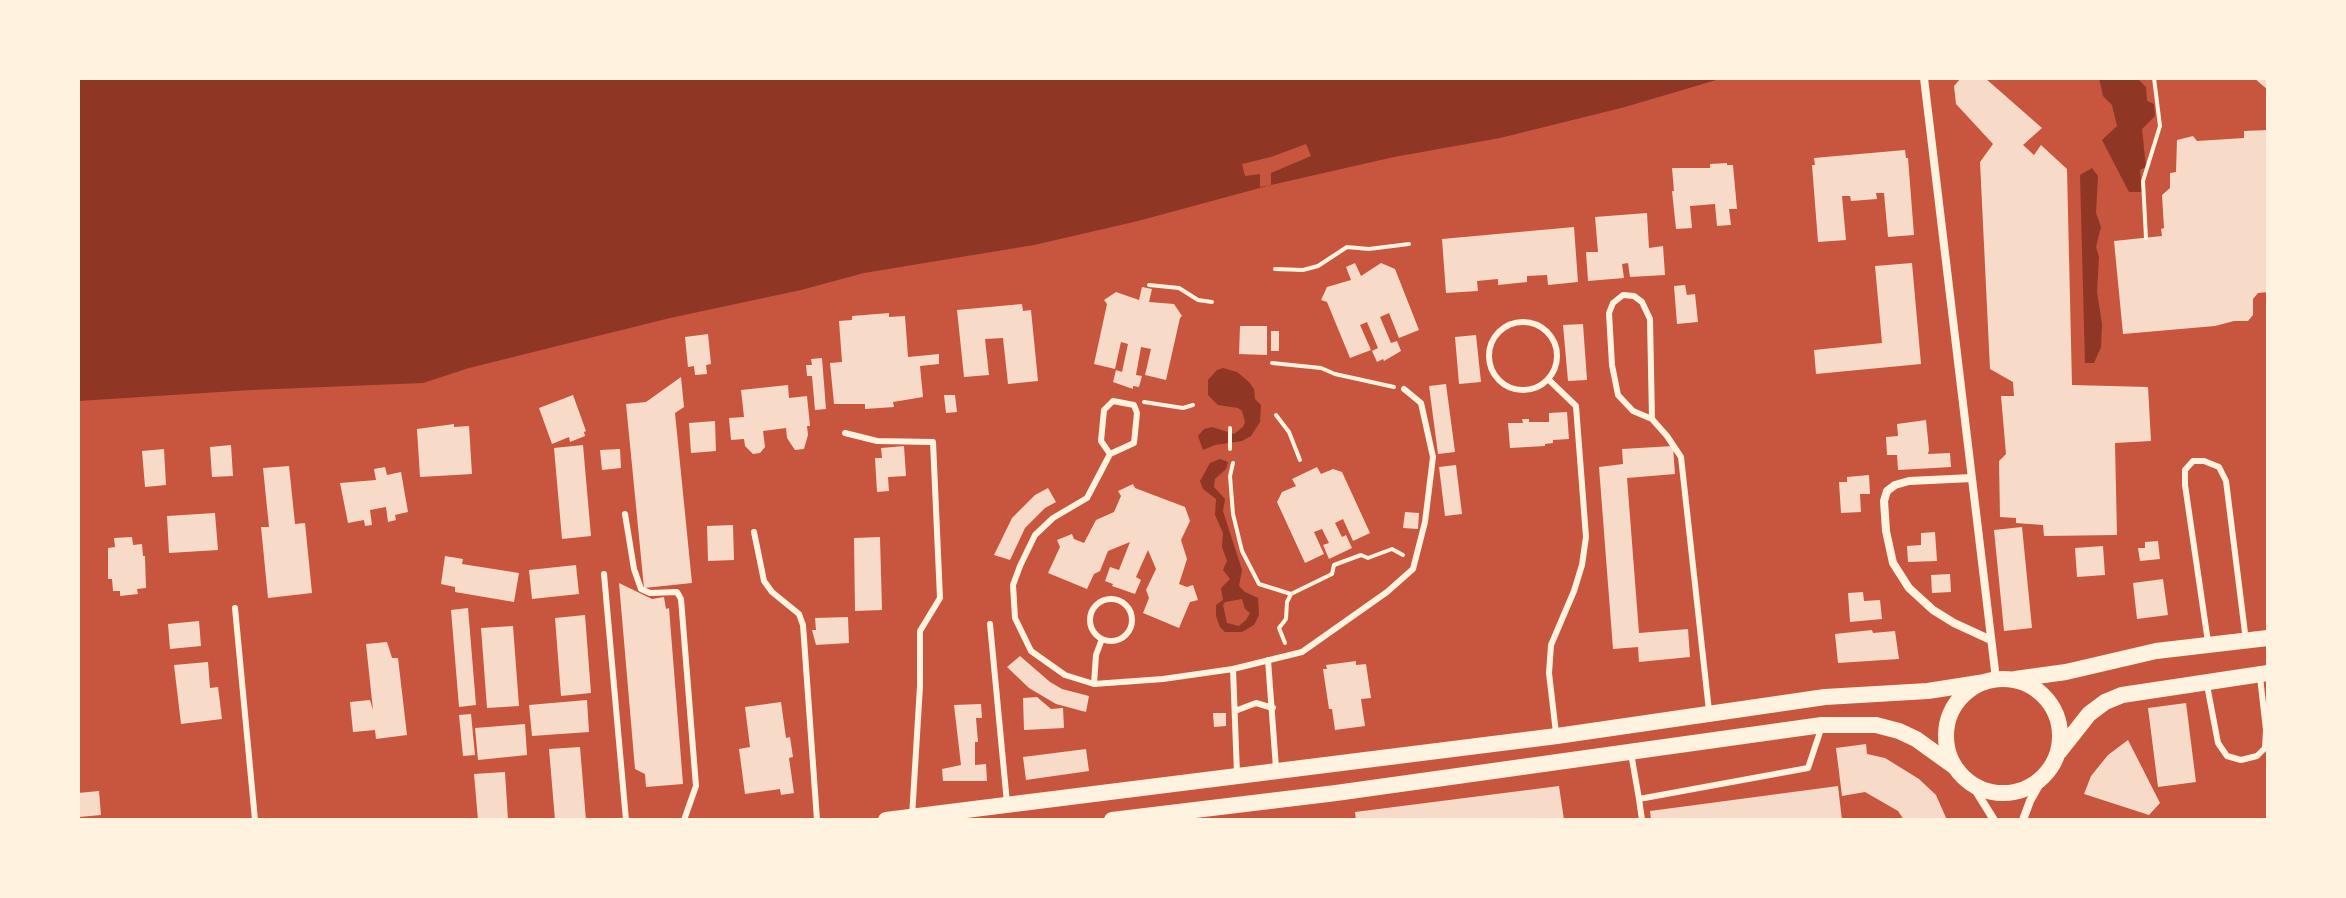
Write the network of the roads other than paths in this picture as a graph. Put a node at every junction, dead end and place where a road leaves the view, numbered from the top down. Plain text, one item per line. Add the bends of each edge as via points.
1 (1924, 78) edge
2 (1549, 380) junction
3 (1404, 389) road end
4 (1652, 419) junction
5 (845, 433) dead end
6 (1110, 454) junction
7 (1972, 478) junction
8 (625, 514) dead end
9 (754, 532) dead end
10 (604, 574) dead end
11 (235, 608) dead end
12 (990, 624) dead end
13 (2268, 638) edge
14 (1102, 639) junction
15 (1991, 640) junction
16 (2246, 641) junction
17 (2208, 645) junction
18 (1268, 660) junction
19 (1233, 669) junction
20 (2264, 673) edge
21 (1997, 680) junction
22 (2206, 681) junction
23 (1094, 684) junction
24 (1273, 708) junction
25 (1235, 711) junction
26 (1710, 713) junction
27 (1822, 725) junction
28 (1557, 736) junction
29 (1631, 753) junction
30 (2057, 754) junction
31 (1955, 767) junction
32 (1276, 770) junction
33 (2047, 771) junction
34 (1237, 774) junction
35 (1971, 783) junction
36 (1639, 799) junction
37 (1007, 804) junction
38 (912, 817) junction
39 (1169, 817) edge
40 (255, 820) edge
41 (626, 820) edge
42 (684, 820) edge
43 (817, 820) edge
44 (886, 820) edge
45 (1112, 820) edge
46 (1642, 820) edge
47 (1994, 820) edge
48 (2023, 820) edge

1 - 7 street
2 - 2 lane via 1533,390 1515,390 1499,382 1489,366 1489,348 1497,332 1513,323 1531,322 1547,331 1557,346 1557,364
2 - 28 lane via 1576,406 1586,537 1574,591 1551,645
3 - 18 lane via 1421,403 1433,457 1413,569 1302,652
4 - 4 lane via 1633,411 1618,395 1609,313 1623,295 1642,302 1650,319
4 - 26 lane via 1681,457
5 - 38 lane via 877,441 933,442 940,598 920,631
6 - 6 lane via 1101,441 1104,410 1113,401 1134,405 1134,443
6 - 23 lane via 1087,498 1035,535 1013,585 1015,618 1031,651 1065,675
7 - 15 street
7 - 15 street via 1895,485 1884,501 1886,531 1893,563 1909,588 1933,610
8 - 42 lane via 641,589 677,592 681,599 696,786
9 - 43 lane via 764,581 799,614 803,625
10 - 41 lane
11 - 40 lane
12 - 37 lane
13 - 16 main road
14 - 14 lane via 1091,626 1093,609 1106,599 1121,601 1130,612 1130,628 1118,639
14 - 23 lane
15 - 21 street
16 - 17 main road
16 - 17 lane via 2226,481 2219,467 2193,461 2185,470 2185,485
17 - 21 main road
18 - 19 lane
18 - 24 lane
19 - 23 lane
19 - 25 lane
20 - 22 main road
20 - 22 lane via 2265,748 2241,760 2227,756 2218,743
21 - 26 main road
21 - 30 main road via 2033,687 2051,705 2060,729
21 - 31 main road via 1965,693 1951,712 1946,745
22 - 30 main road via 2105,702
24 - 25 lane via 1256,703
24 - 32 lane
25 - 34 lane
26 - 28 main road
27 - 29 main road
27 - 31 main road via 1876,725 1899,731
27 - 36 lane via 1808,768
28 - 32 main road
29 - 36 lane
29 - 39 main road
30 - 33 main road
31 - 35 main road
32 - 34 main road
33 - 35 main road via 2031,785 2011,792
33 - 48 street
34 - 37 main road
35 - 47 street
36 - 46 lane
37 - 38 main road
38 - 44 main road
39 - 45 main road

